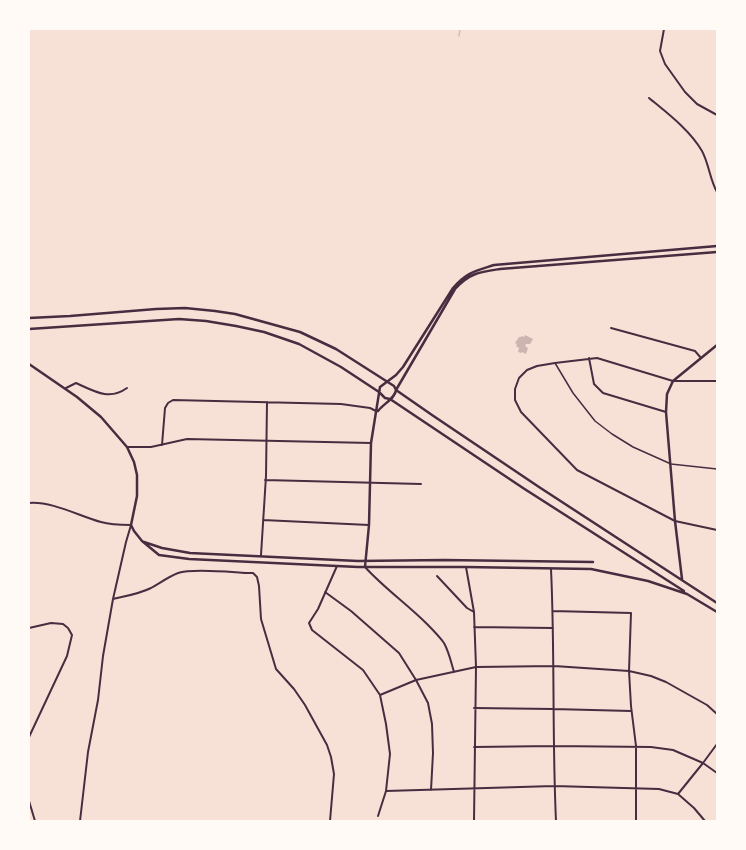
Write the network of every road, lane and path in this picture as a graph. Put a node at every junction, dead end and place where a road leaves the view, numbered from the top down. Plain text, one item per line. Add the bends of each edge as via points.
1 (664, 29) edge
2 (649, 98) dead end
3 (717, 115) edge
4 (717, 192) edge
5 (717, 246) edge
6 (717, 252) edge
7 (29, 318) edge
8 (611, 328) dead end
9 (29, 329) edge
10 (717, 345) edge
11 (589, 358) junction
12 (701, 358) junction
13 (556, 363) junction
14 (29, 364) edge
15 (673, 381) junction
16 (717, 381) edge
17 (386, 382) junction
18 (127, 388) dead end
19 (64, 389) junction
20 (396, 390) junction
21 (379, 392) junction
22 (390, 399) junction
23 (267, 402) junction
24 (377, 411) junction
25 (666, 412) junction
26 (266, 440) junction
27 (371, 443) junction
28 (162, 445) junction
29 (127, 446) junction
30 (670, 464) junction
31 (717, 469) edge
32 (265, 480) junction
33 (370, 483) junction
34 (421, 484) dead end
35 (29, 504) edge
36 (263, 520) junction
37 (675, 521) junction
38 (131, 525) junction
39 (369, 525) junction
40 (717, 530) edge
41 (142, 541) junction
42 (262, 555) junction
43 (367, 560) junction
44 (551, 561) junction
45 (593, 562) dead end
46 (337, 566) junction
47 (366, 567) junction
48 (466, 567) junction
49 (551, 569) junction
50 (436, 576) dead end
51 (682, 579) junction
52 (325, 592) junction
53 (687, 594) junction
54 (113, 599) junction
55 (717, 603) edge
56 (553, 611) junction
57 (474, 612) junction
58 (717, 612) edge
59 (474, 627) junction
60 (29, 628) edge
61 (553, 628) junction
62 (554, 666) junction
63 (476, 667) junction
64 (629, 671) junction
65 (454, 672) junction
66 (416, 680) junction
67 (380, 695) junction
68 (474, 708) junction
69 (553, 709) junction
70 (631, 711) junction
71 (717, 714) edge
72 (29, 737) edge
73 (717, 744) edge
74 (553, 746) junction
75 (636, 746) junction
76 (474, 747) junction
77 (703, 762) junction
78 (717, 773) edge
79 (554, 786) junction
80 (635, 788) junction
81 (474, 789) junction
82 (431, 790) junction
83 (386, 791) junction
84 (678, 794) junction
85 (29, 801) edge
86 (378, 816) dead end
87 (35, 821) edge
88 (80, 821) edge
89 (330, 821) edge
90 (474, 821) edge
91 (556, 821) edge
92 (636, 821) edge
93 (705, 821) edge

1 - 3 street via 660,51 665,64 697,104
2 - 4 street via 692,136 702,151
5 - 17 street via 494,265 475,270 462,278 453,288 403,367
6 - 20 street via 478,272 463,280 455,289
7 - 17 street via 178,308 235,314 300,332 336,350
8 - 12 street via 695,351
9 - 21 street via 179,319 236,326 299,344
10 - 12 street
11 - 13 street
11 - 15 street via 597,358
11 - 25 street via 594,384 603,393
12 - 15 street
13 - 30 street via 573,393 595,421 612,434
13 - 37 street via 536,366 519,378 515,400 521,412 577,470
14 - 19 street
15 - 16 street
15 - 25 street via 667,394
17 - 20 street
17 - 21 street via 380,387
18 - 19 street via 106,395 76,383
19 - 29 street via 101,417
20 - 22 street
20 - 51 street via 539,487
21 - 22 street
21 - 24 street
22 - 24 street
22 - 53 street
23 - 24 street via 351,404
23 - 26 street
23 - 28 street via 171,401 165,408
24 - 27 street
25 - 30 street
26 - 27 street
26 - 28 street via 187,439
26 - 32 street
27 - 33 street
28 - 29 street
29 - 38 street via 137,475 137,496
30 - 31 street
30 - 37 street
32 - 33 street
32 - 36 street
33 - 34 street
33 - 39 street
35 - 38 street via 60,508 100,522
36 - 39 street
36 - 42 street
37 - 40 street
37 - 51 street
38 - 41 street
38 - 54 street
39 - 43 street
41 - 42 street via 175,551
41 - 46 street via 159,555 174,558
42 - 43 street
43 - 44 street
43 - 47 street
44 - 45 street
44 - 49 street
46 - 47 street
46 - 52 street
47 - 48 street
47 - 65 street via 378,582 436,633 451,657
48 - 49 street
48 - 57 street
49 - 53 street via 592,569
49 - 56 street
50 - 57 street
51 - 55 street
52 - 66 street via 399,652
52 - 67 street via 310,623 312,630 362,670
53 - 58 street
54 - 88 street via 88,752
54 - 89 street via 137,594 180,573 253,573 259,586 261,619 276,669 305,705 331,756 334,774
56 - 61 street
56 - 64 street via 631,613
57 - 59 street
59 - 61 street
59 - 63 street
60 - 72 street via 51,623 63,624 72,635 67,656
61 - 62 street
62 - 63 street
62 - 64 street
62 - 69 street
63 - 65 street
63 - 68 street
64 - 70 street
64 - 71 street via 666,682 707,705
65 - 66 street
66 - 67 street
66 - 82 street via 428,702 432,724
67 - 83 street via 390,754
68 - 69 street
68 - 76 street
69 - 70 street
69 - 74 street
70 - 75 street
73 - 77 street
74 - 75 street
74 - 76 street
74 - 79 street
75 - 77 street via 673,750
75 - 80 street
76 - 81 street
77 - 78 street
77 - 84 street
79 - 80 street
79 - 81 street
79 - 91 street
80 - 84 street via 659,788
80 - 92 street
81 - 82 street
81 - 90 street
82 - 83 street
83 - 86 street
84 - 93 street
85 - 87 street

